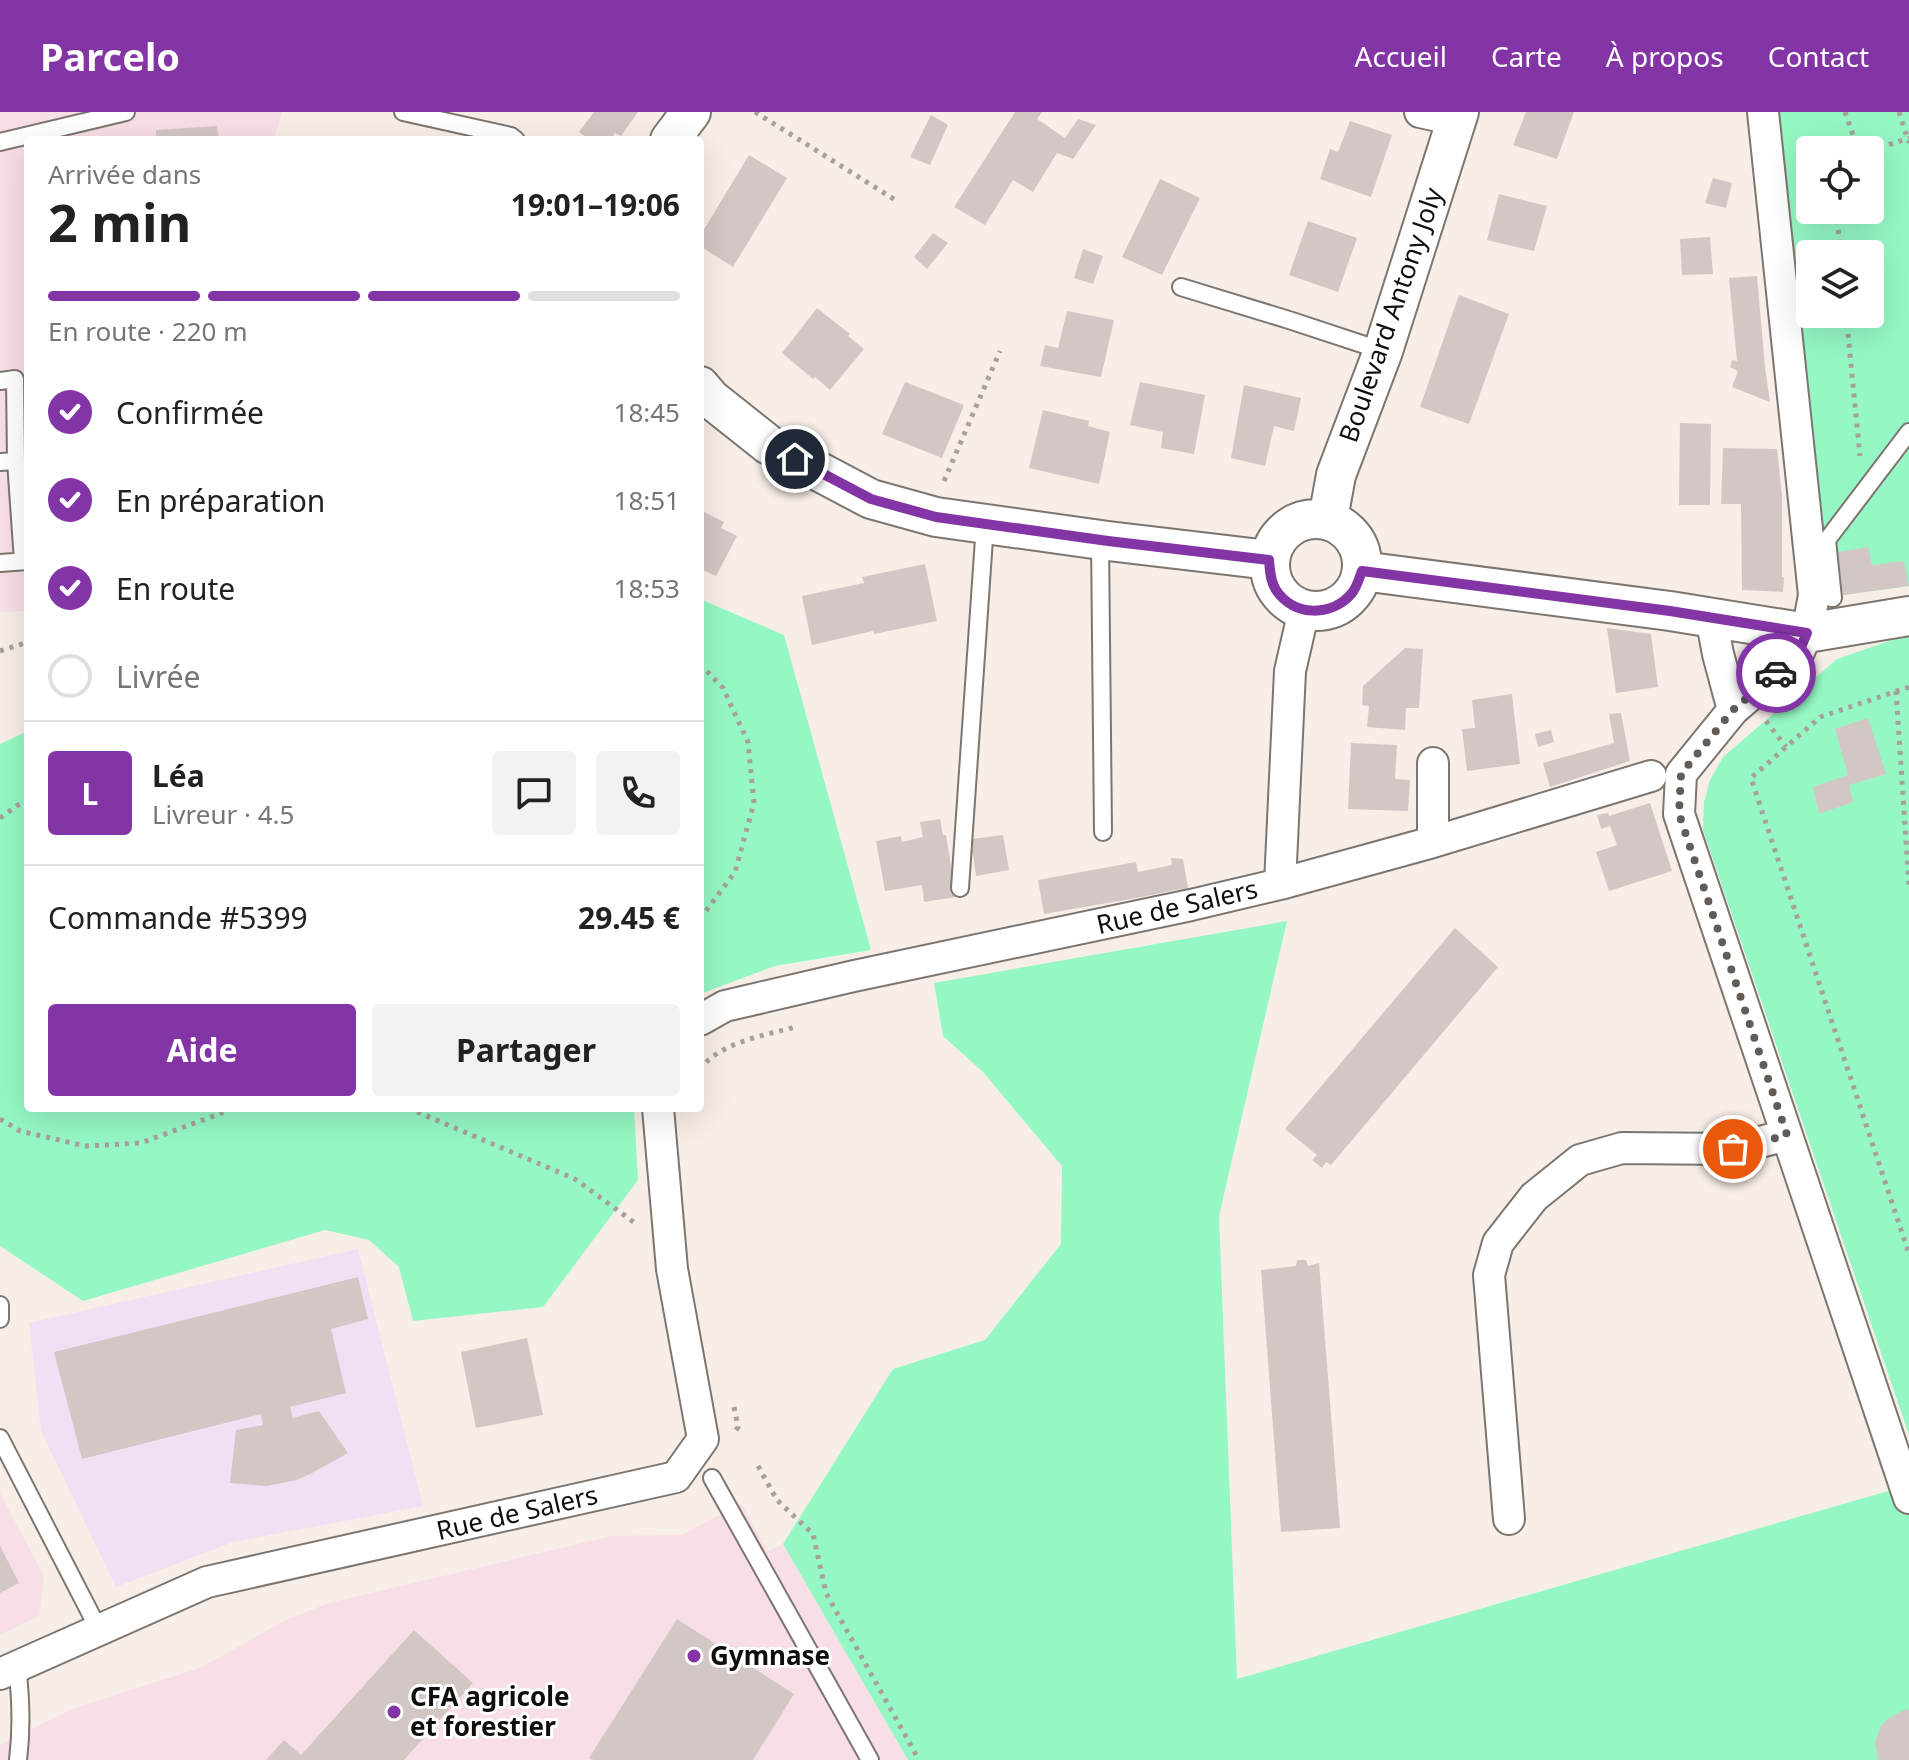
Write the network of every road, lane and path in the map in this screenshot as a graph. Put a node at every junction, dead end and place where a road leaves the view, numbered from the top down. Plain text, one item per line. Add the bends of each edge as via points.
1 (126, 112) edge
2 (403, 112) edge
3 (691, 112) edge
4 (755, 112) edge
5 (1420, 112) edge
6 (1763, 112) edge
7 (1845, 112) edge
8 (1899, 112) edge
9 (1458, 116) edge
10 (24, 136) edge
11 (25, 136) edge
12 (511, 136) edge
13 (673, 136) edge
14 (1853, 136) edge
15 (1909, 140) edge
16 (0, 142) edge
17 (1884, 147) edge
18 (897, 201) dead end
19 (1181, 287) dead end
20 (1847, 328) edge
21 (1000, 351) dead end
22 (1383, 351) junction
23 (14, 380) edge
24 (704, 398) edge
25 (1909, 432) edge
26 (8, 462) edge
27 (1863, 493) junction
28 (929, 515) junction
29 (1328, 519) junction
30 (985, 524) junction
31 (1100, 540) junction
32 (24, 555) edge
33 (1269, 560) junction
34 (24, 561) edge
35 (0, 563) edge
36 (1362, 571) junction
37 (1814, 595) junction
38 (1304, 610) junction
39 (1909, 616) edge
40 (1711, 617) junction
41 (1807, 633) junction
42 (24, 643) edge
43 (0, 651) edge
44 (704, 668) edge
45 (1909, 687) edge
46 (1896, 691) junction
47 (1733, 710) junction
48 (1766, 720) dead end
49 (1786, 747) junction
50 (1433, 763) dead end
51 (1651, 776) dead end
52 (24, 803) edge
53 (0, 818) edge
54 (1103, 832) dead end
55 (1433, 842) junction
56 (1280, 884) junction
57 (1909, 885) edge
58 (960, 888) dead end
59 (704, 914) edge
60 (704, 1018) edge
61 (224, 1112) edge
62 (417, 1112) edge
63 (658, 1112) edge
64 (0, 1119) edge
65 (1787, 1135) junction
66 (1909, 1218) edge
67 (1898, 1222) junction
68 (671, 1250) junction
69 (1909, 1254) edge
70 (0, 1305) edge
71 (0, 1319) edge
72 (0, 1438) edge
73 (758, 1466) dead end
74 (712, 1478) dead end
75 (1909, 1498) edge
76 (1509, 1519) dead end
77 (99, 1630) junction
78 (8, 1670) edge
79 (18, 1760) edge
80 (870, 1760) edge
81 (919, 1760) edge

1 - 11 lane
2 - 12 lane
3 - 13 street
4 - 18 path
5 - 9 street
6 - 37 street
7 - 14 path
8 - 15 path
9 - 22 street, Boulevard Antony Joly
10 - 16 lane
15 - 17 path
19 - 22 lane
20 - 27 path
21 - 28 path
22 - 29 street, Boulevard Antony Joly via 1336,475
23 - 26 lane
24 - 28 street via 769,445 871,499
25 - 27 lane
26 - 32 lane
27 - 37 lane via 1827,540 1833,598
28 - 30 street
29 - 33 street via 1308,518 1290,526 1274,543
29 - 36 street via 1356,540
30 - 31 street
30 - 58 lane
31 - 33 street
31 - 54 lane
33 - 38 street via 1276,590
34 - 35 lane
36 - 38 street via 1354,591 1340,605
36 - 40 street
37 - 41 street
38 - 56 street via 1290,671
39 - 41 street
40 - 41 street
40 - 47 street
41 - 47 street via 1798,654
42 - 43 path
44 - 59 path via 723,688 748,742 754,803 735,872
45 - 46 path
46 - 49 path via 1820,717
46 - 57 path
47 - 65 street via 1681,774 1679,814
48 - 49 path
49 - 67 path via 1751,778
50 - 55 street
51 - 55 street, Rue de Salers
52 - 53 path
55 - 56 street, Rue de Salers
56 - 60 street, Rue de Salers via 854,976 725,1006
61 - 64 path via 141,1143 85,1146 20,1131
62 - 68 path via 575,1179
63 - 68 street, Rue de Salers
65 - 75 street
65 - 76 street via 1733,1149 1622,1148 1580,1160 1534,1197 1498,1243 1489,1275
66 - 67 path
67 - 69 path
68 - 77 street, Rue de Salers via 703,1439 676,1477 207,1582
70 - 71 lane
72 - 77 lane
73 - 81 path via 777,1500 813,1534 826,1593
74 - 80 lane
77 - 78 street, Rue de Salers
78 - 79 lane via 21,1703

